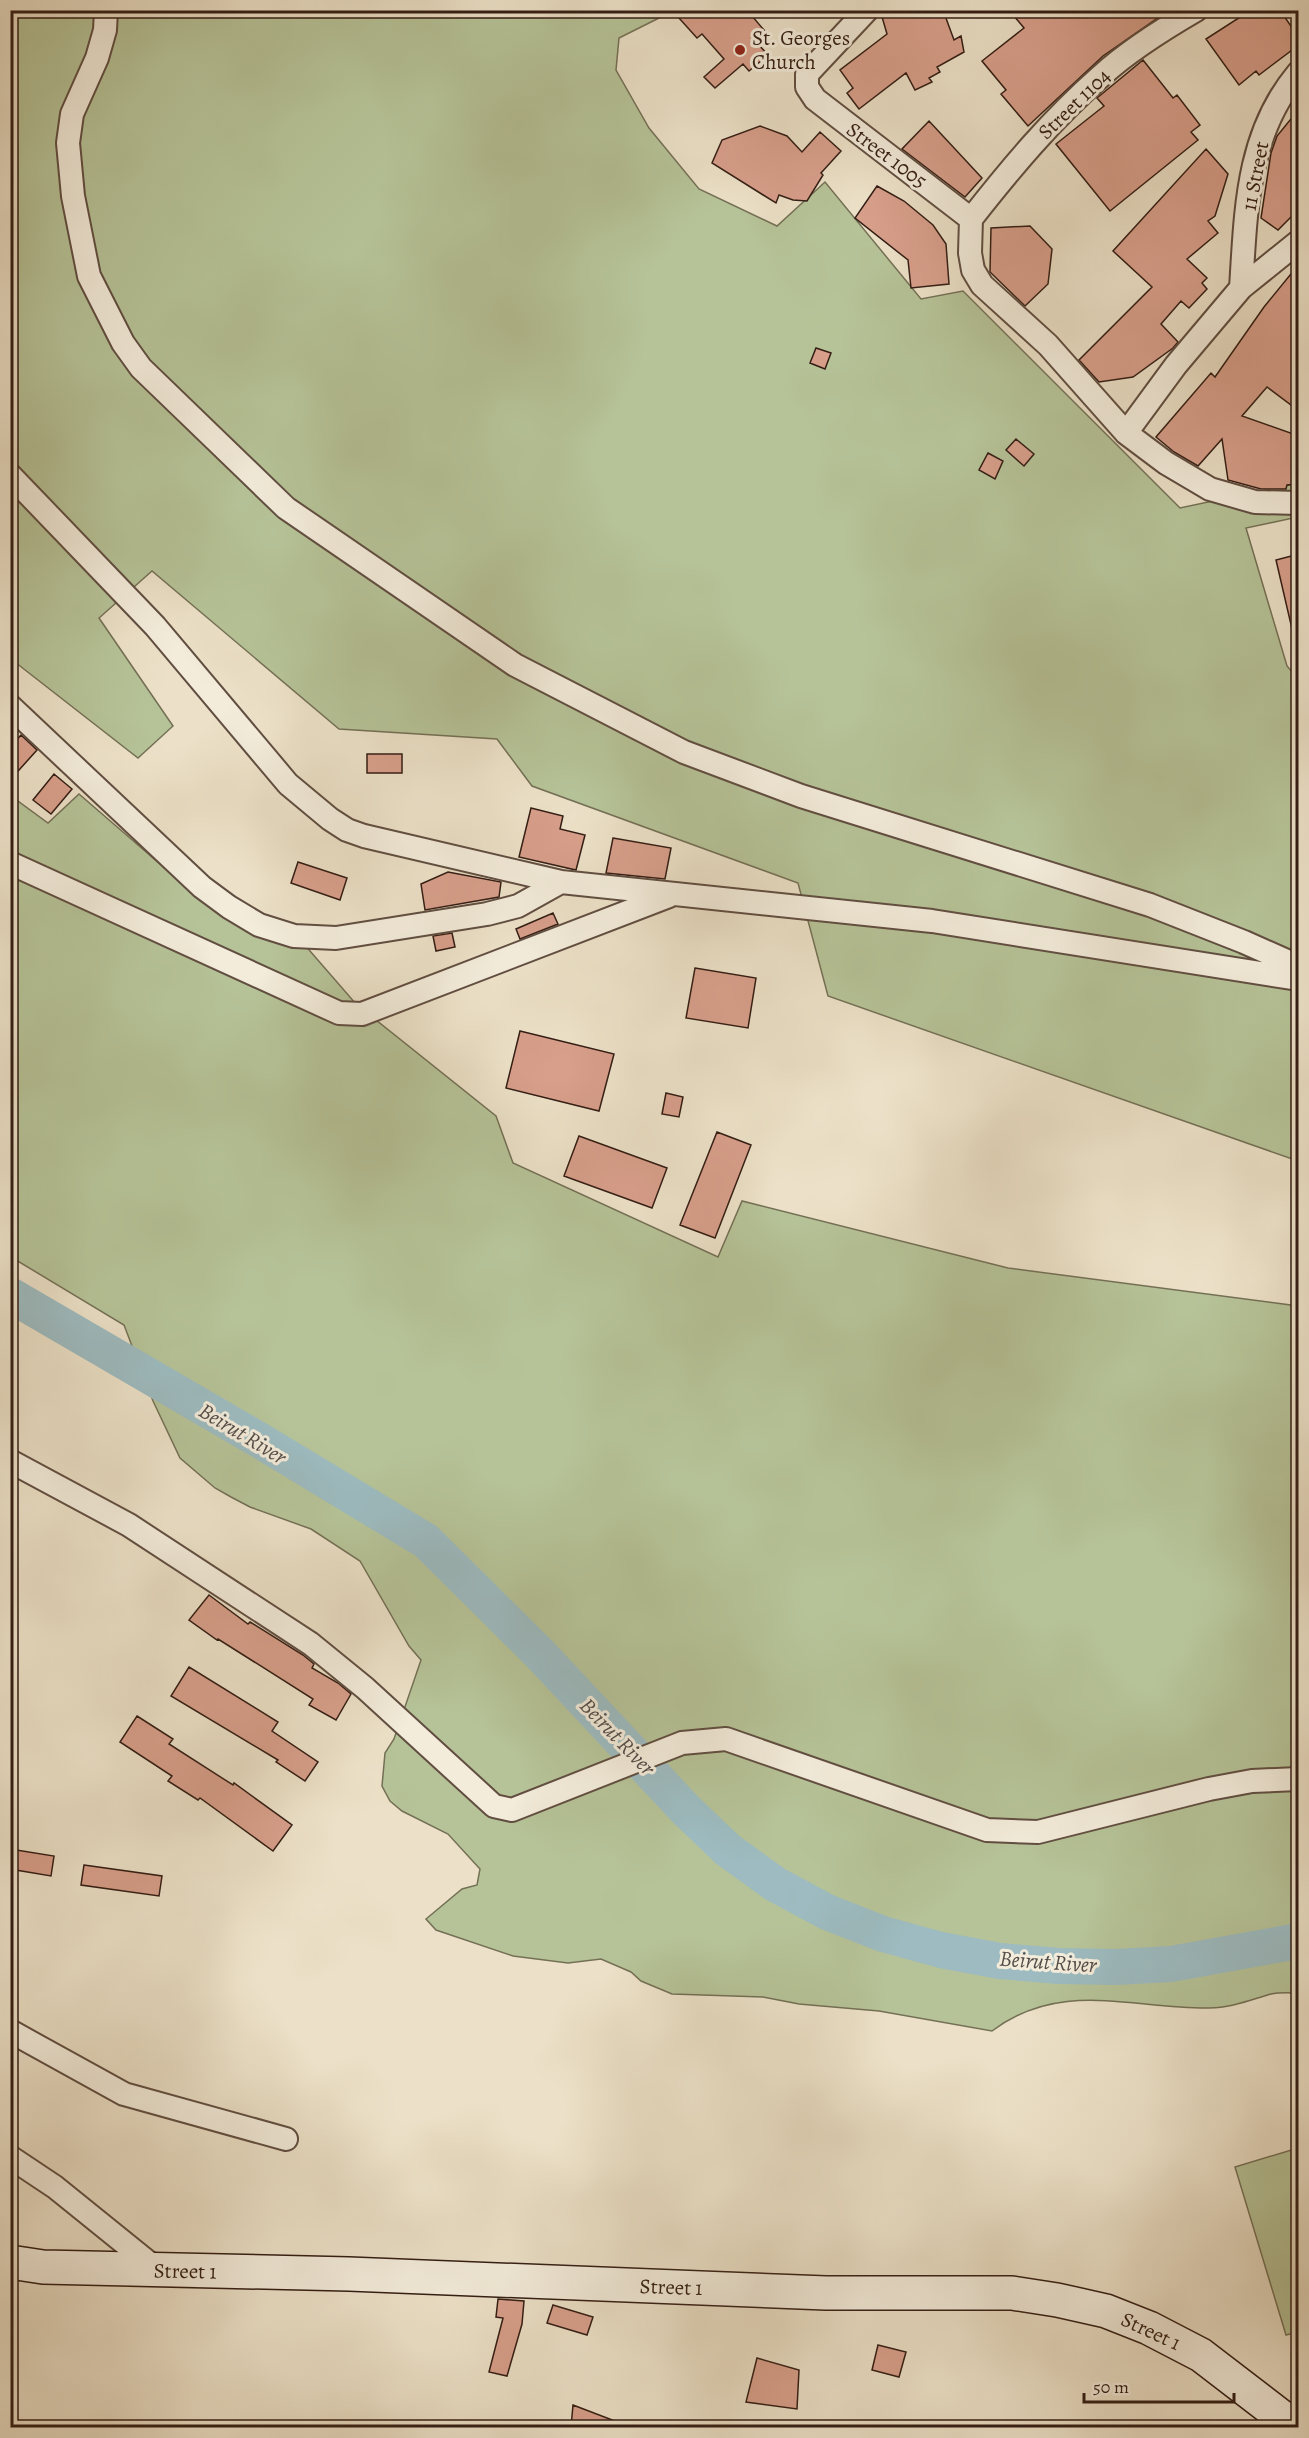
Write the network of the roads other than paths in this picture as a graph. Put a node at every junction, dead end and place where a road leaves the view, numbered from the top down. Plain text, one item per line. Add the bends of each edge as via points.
1 (106, 10) edge
2 (867, 10) edge
3 (1196, 10) edge
4 (1299, 74) edge
5 (971, 219) junction
6 (1299, 242) edge
7 (1241, 288) junction
8 (1125, 433) junction
9 (10, 475) edge
10 (1299, 503) edge
11 (10, 706) edge
12 (10, 863) edge
13 (561, 882) junction
14 (673, 894) junction
15 (1299, 966) edge
16 (1299, 979) edge
17 (10, 1461) edge
18 (1299, 1779) edge
19 (10, 2031) edge
20 (286, 2139) dead end
21 (10, 2157) edge
22 (10, 2262) edge
23 (159, 2271) junction
24 (1296, 2427) edge

1 - 15 street via 105,30 72,114 68,143 73,196 89,276 123,343 141,368 286,508 515,665 684,752 801,796 1150,905
2 - 5 street, Street 1005 via 807,74 807,87 815,99
3 - 5 street, Street 1104 via 1102,75 1020,157
4 - 7 street, 11 Street via 1285,89 1266,123 1254,160
5 - 8 street via 973,270 982,285 1048,345
6 - 7 street
7 - 8 street
8 - 10 street via 1210,489 1255,502
9 - 13 street via 155,626 288,784 330,819 364,836
11 - 13 street via 202,887 259,925 294,936 336,938 487,914 518,906
12 - 14 street via 339,1013 362,1014
13 - 14 street
14 - 16 street via 932,921
17 - 18 street via 129,1525 311,1644 494,1806 512,1810 682,1743 726,1739 987,1830 1018,1833 1038,1832 1209,1789 1252,1781
19 - 20 street via 124,2094
21 - 23 street
22 - 23 street, Street 1 via 43,2267
23 - 24 street, Street 1 via 1034,2296 1106,2311 1149,2328 1201,2355

